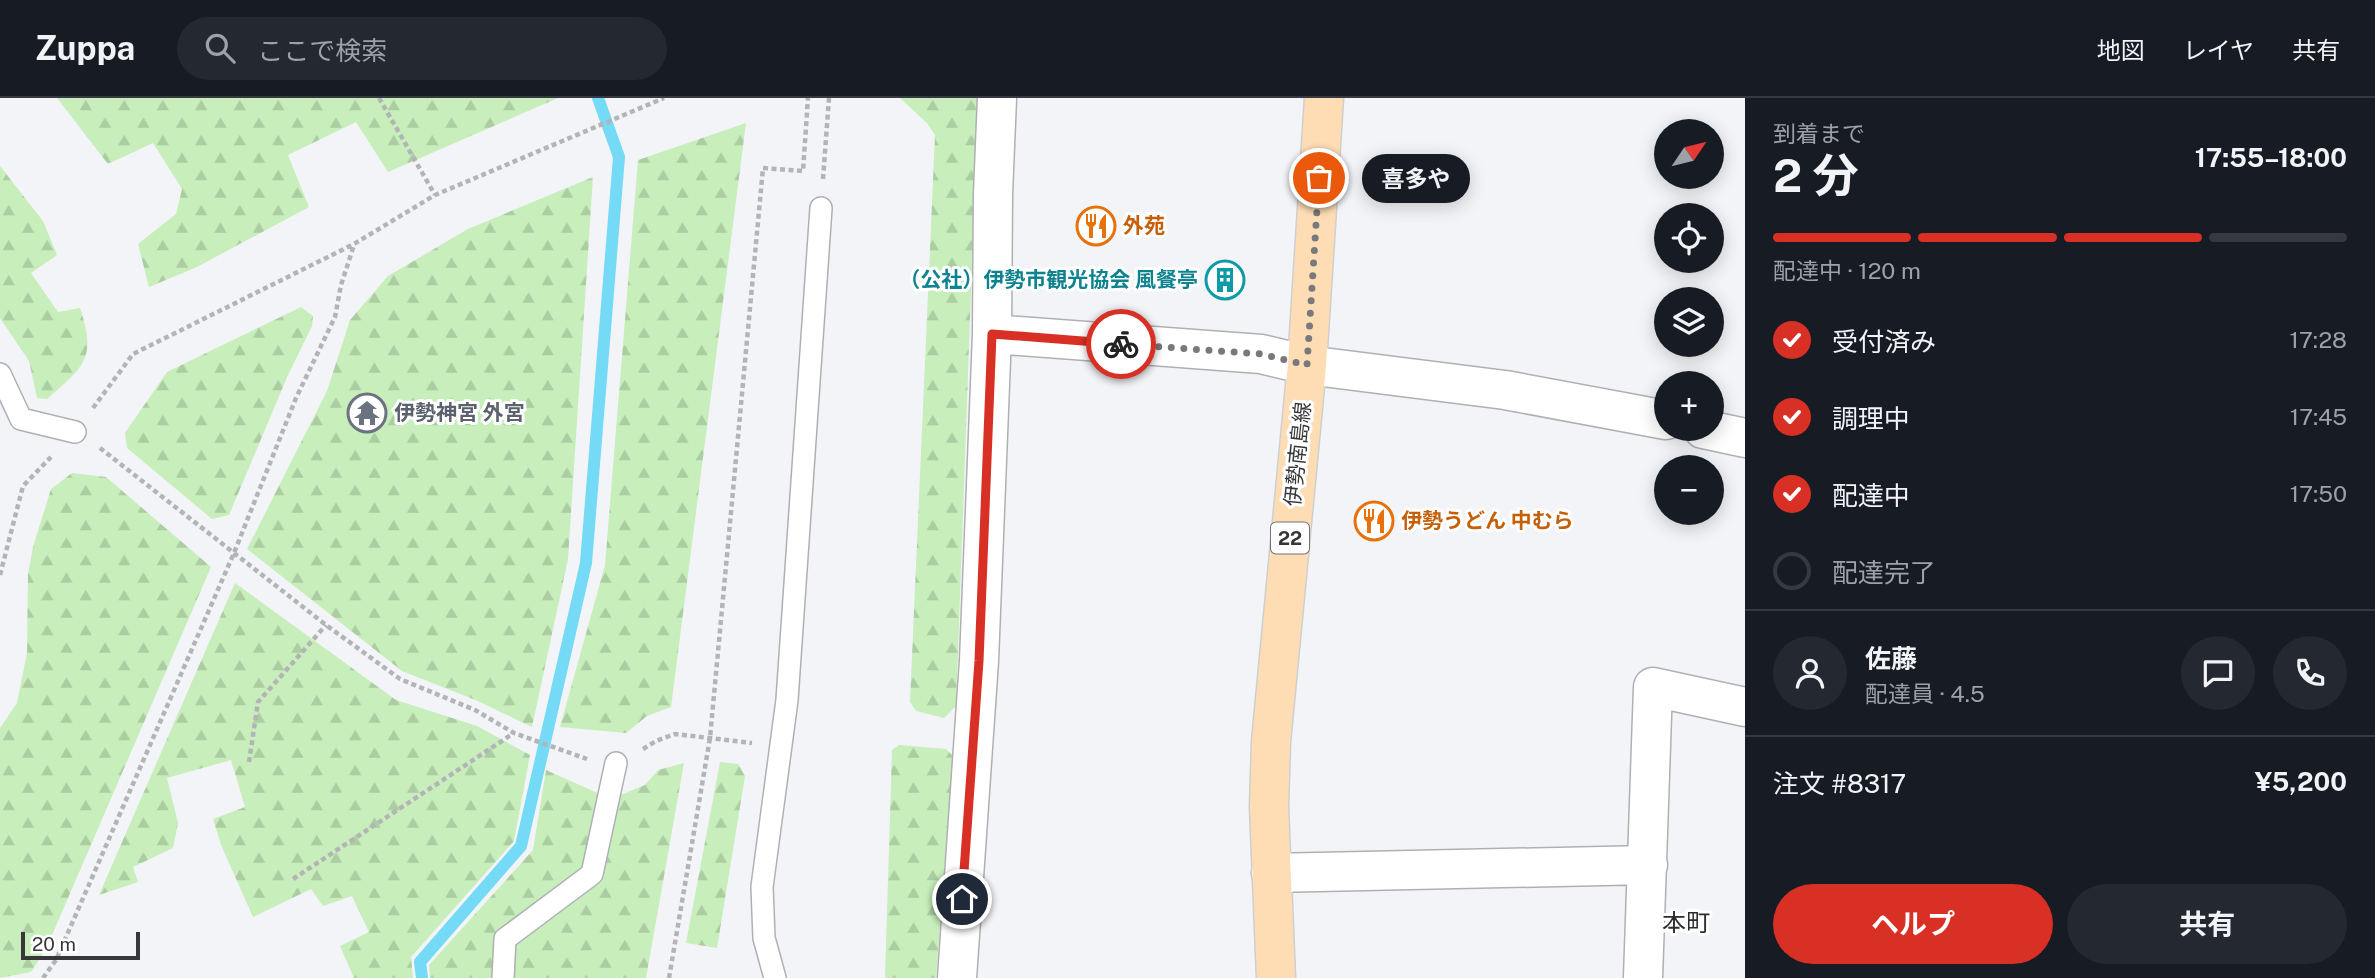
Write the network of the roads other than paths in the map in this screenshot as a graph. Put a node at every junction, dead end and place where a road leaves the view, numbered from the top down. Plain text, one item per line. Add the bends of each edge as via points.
1 (997, 98) edge
2 (1324, 98) edge
3 (821, 208) road end
4 (992, 334) junction
5 (1307, 365) junction
6 (0, 374) edge
7 (1654, 418) edge
8 (75, 432) road end
9 (1724, 434) edge
10 (1745, 438) edge
11 (1745, 707) edge
12 (616, 763) dead end
13 (1648, 865) junction
14 (1271, 873) junction
15 (503, 978) edge
16 (775, 978) edge
17 (957, 978) edge
18 (1276, 978) edge
19 (1643, 978) edge

1 - 4 street
2 - 5 main road, 伊勢南島線 / 22
3 - 16 lane via 788,687 762,887 764,938
4 - 5 street via 1261,354
4 - 17 street via 979,661
5 - 7 street via 1505,390
5 - 14 main road, 伊勢南島線 / 22 via 1273,718
6 - 8 lane via 21,419
9 - 10 street
11 - 13 street via 1653,687
12 - 15 lane via 592,874 505,939
13 - 14 street
13 - 19 street
14 - 18 main road, 伊勢南島線 / 22

